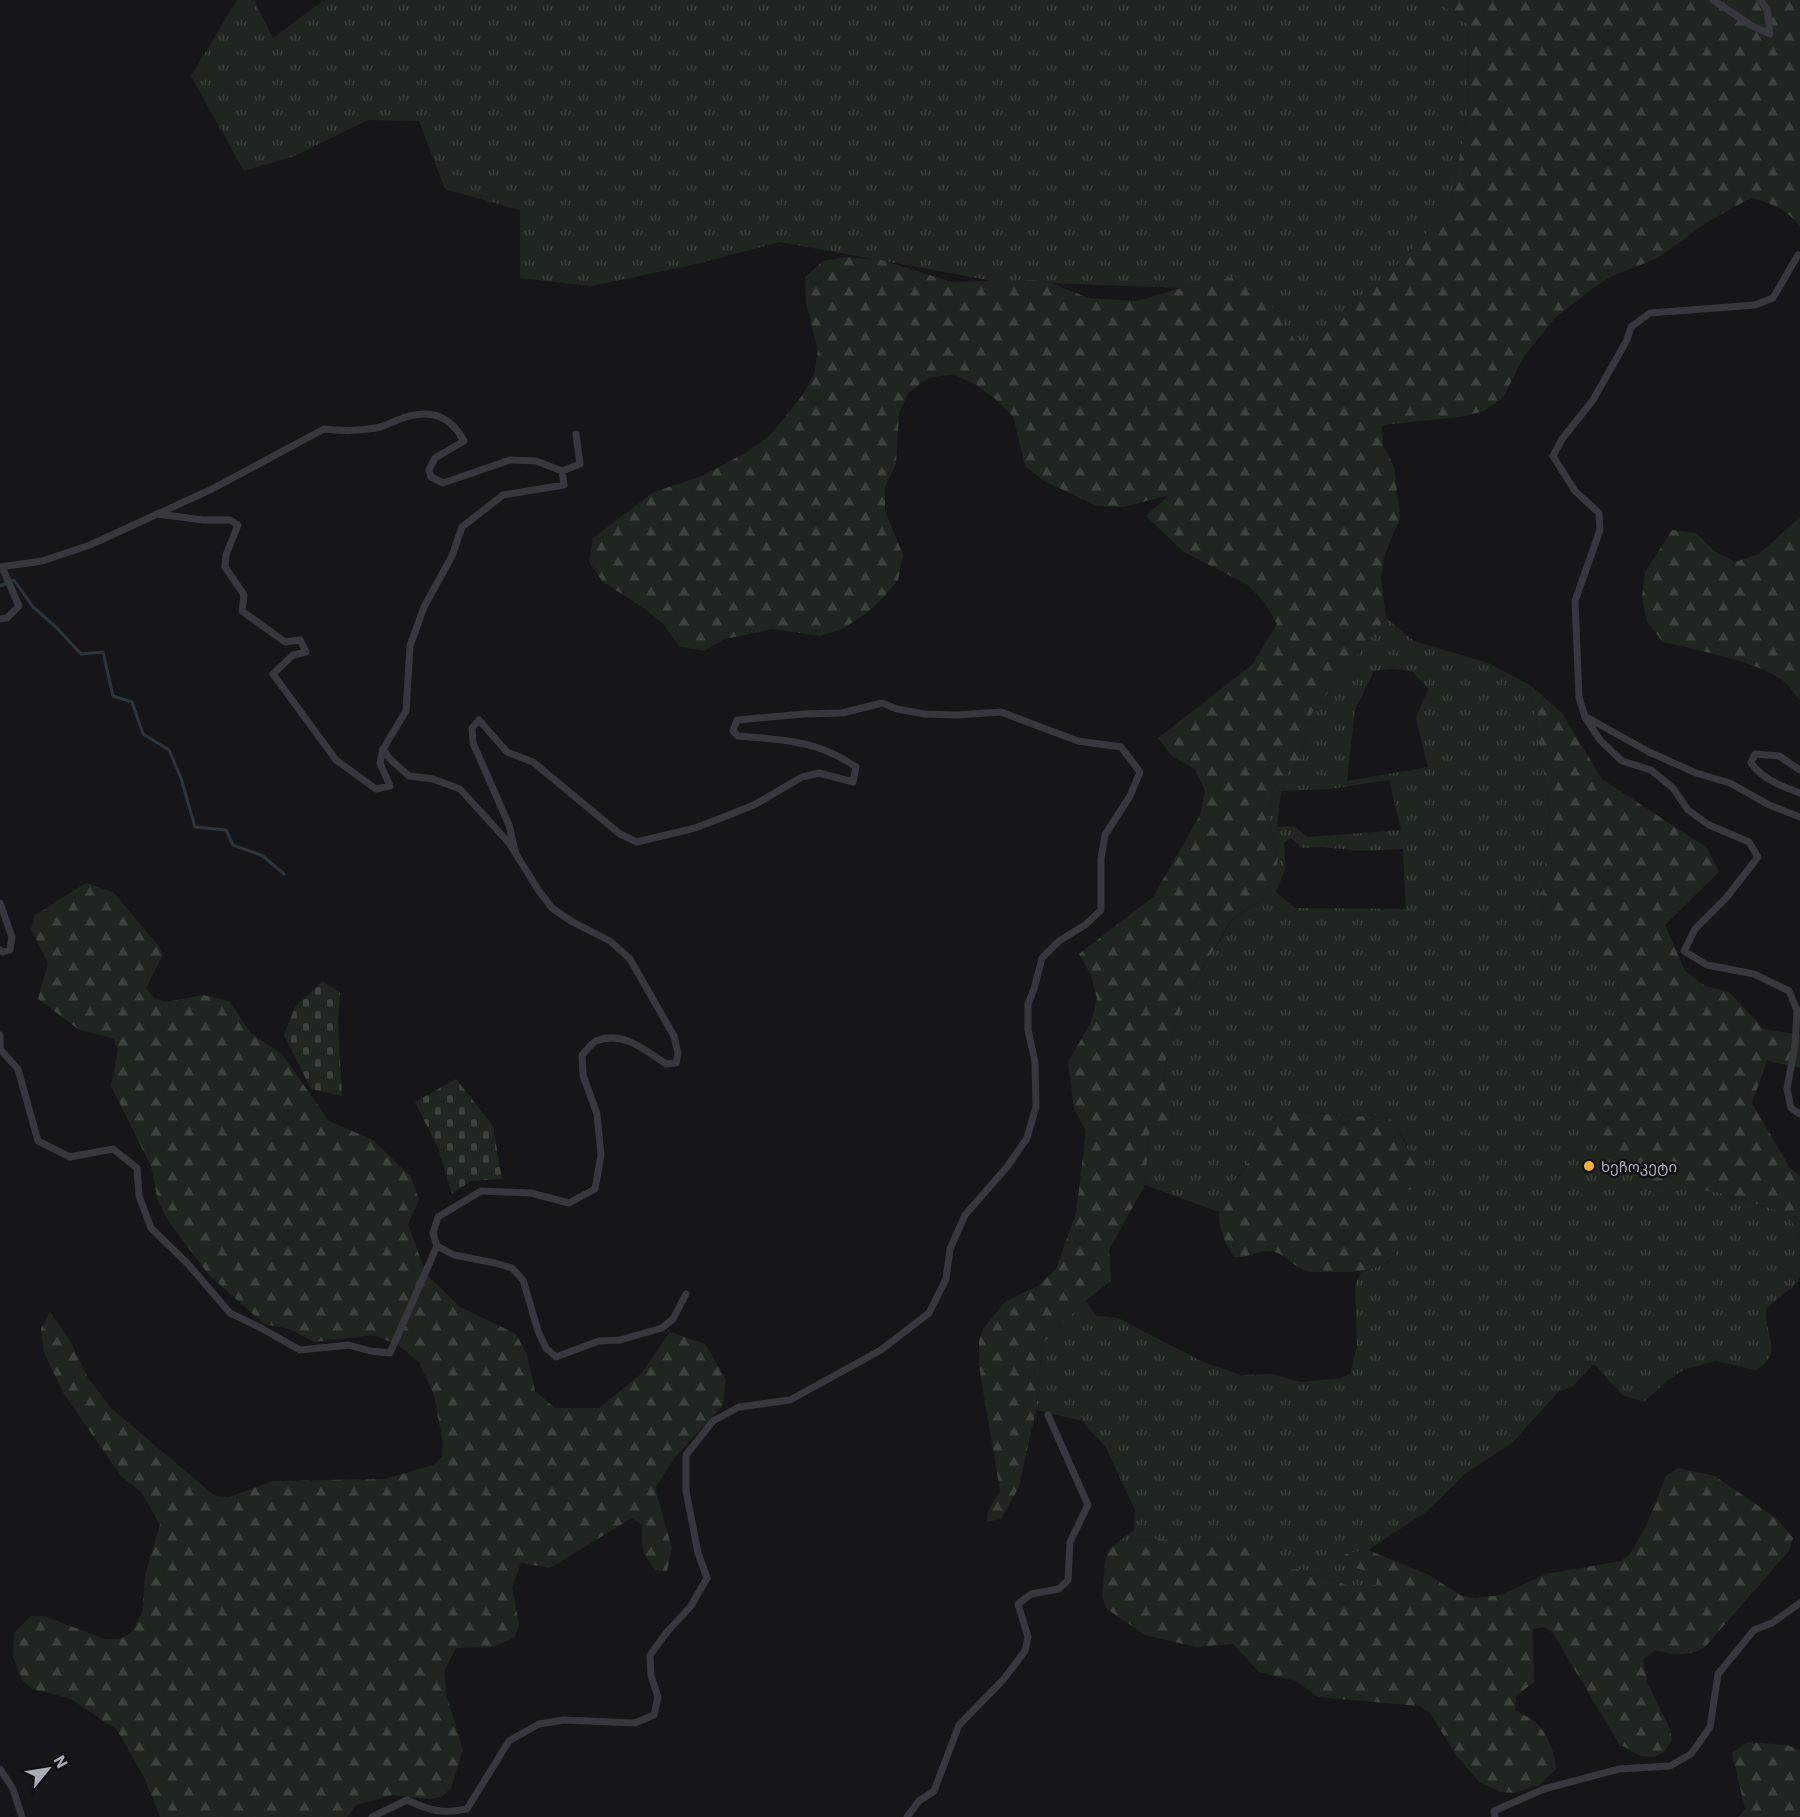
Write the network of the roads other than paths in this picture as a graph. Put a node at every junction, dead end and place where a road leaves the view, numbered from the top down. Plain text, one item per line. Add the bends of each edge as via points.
1 (1713, 0) edge
2 (1760, 0) edge
3 (1798, 255) dead end
4 (576, 434) dead end
5 (562, 471) junction
6 (157, 514) junction
7 (1, 567) edge
8 (0, 619) edge
9 (1585, 717) junction
10 (383, 749) junction
11 (1800, 770) edge
12 (1800, 793) edge
13 (1800, 817) edge
14 (516, 854) junction
15 (0, 903) edge
16 (0, 950) edge
17 (0, 1035) edge
18 (0, 1050) edge
19 (1800, 1114) edge
20 (437, 1246) junction
21 (686, 1294) dead end
22 (1048, 1415) dead end
23 (1800, 1602) edge
24 (0, 1769) edge
25 (22, 1817) edge
26 (372, 1817) edge
27 (906, 1817) edge
28 (1495, 1817) edge

1 - 2 street via 1770,34 1767,9
3 - 9 street via 1773,298 1755,305 1650,313 1631,327 1593,400 1553,456 1575,491 1599,513 1600,530 1575,601 1579,697
4 - 5 street via 580,464
5 - 6 street via 536,461 510,460 443,483 431,477 429,470 435,458 464,441 457,427 435,413 408,416 377,428 324,429
5 - 10 street via 564,485 503,495 462,527 452,556 420,616 410,646 406,711
6 - 7 street via 90,545 42,561
6 - 10 street via 230,520 238,525 225,567 244,595 242,611 285,642 300,640 306,652 293,655 273,674 336,760 376,789 390,786 380,763
7 - 8 street via 19,606 7,618
9 - 13 street via 1649,752 1730,783
9 - 19 street via 1600,740 1622,761 1651,770 1673,788 1688,810 1709,825 1749,842 1758,856 1726,898 1695,929 1684,951 1707,965 1754,974 1789,990 1797,1010 1787,1089 1791,1108
10 - 14 street via 409,776 433,779 460,789
11 - 12 street via 1779,756 1755,754 1751,763 1760,774
14 - 20 street via 552,908 610,941 630,959 674,1036 676,1063 666,1064 632,1041 614,1038 594,1042 582,1055 583,1075 598,1124 601,1155 595,1189 569,1203 531,1193 482,1191 438,1217 433,1233
14 - 26 street via 509,825 473,743 472,728 479,720 507,752 533,762 620,834 637,842 711,822 754,805 802,777 819,773 853,782 856,767 838,755 801,742 738,736 733,731 737,720 842,713 882,703 925,714 1001,712 1078,741 1121,747 1140,772 1105,835 1101,910 1042,958 1028,1004 1036,1107 1027,1138 965,1215 950,1249 946,1279 929,1313 881,1350 790,1400 739,1407 712,1421 686,1455 686,1491 707,1578 692,1606 650,1655 658,1697 654,1715 635,1723 564,1720 539,1724 509,1742 467,1809 447,1813 407,1800
15 - 16 street via 12,937 10,950
17 - 18 street
18 - 20 street via 18,1069 39,1141 70,1157 113,1149 137,1168 139,1196 151,1228 230,1313 300,1350 349,1345 390,1353
20 - 21 street via 454,1255 512,1268 523,1281 538,1332 556,1357 599,1341 620,1340 662,1328 673,1319
22 - 27 street via 1088,1505 1070,1542 1068,1580 1059,1589 1031,1594 1018,1604 1028,1637 1025,1651 960,1725 933,1791
23 - 28 street via 1773,1623 1754,1630 1718,1674 1710,1727 1691,1754 1670,1766 1619,1769 1544,1789 1494,1810
24 - 25 street via 13,1789

